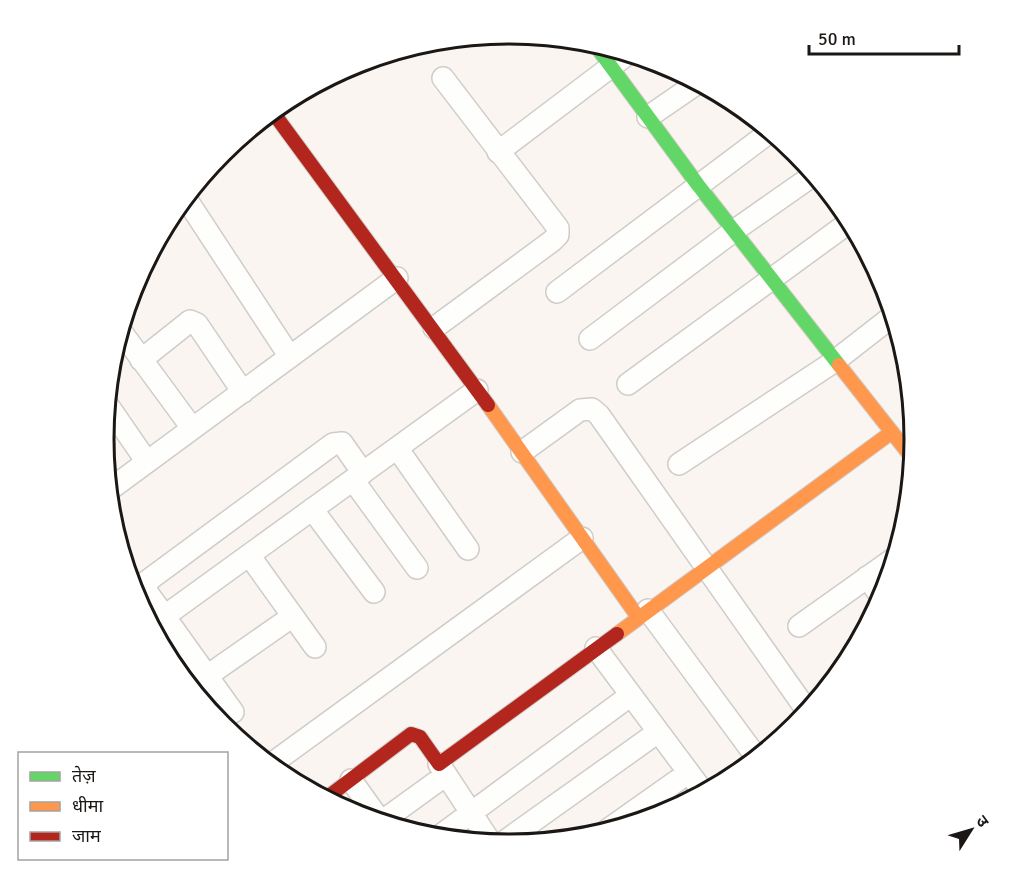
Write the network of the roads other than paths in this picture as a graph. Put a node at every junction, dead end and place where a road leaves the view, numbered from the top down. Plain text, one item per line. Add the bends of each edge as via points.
1 (603, 55) edge
2 (620, 59) edge
3 (611, 66) junction
4 (443, 78) dead end
5 (691, 88) edge
6 (648, 117) junction
7 (278, 119) edge
8 (764, 137) edge
9 (498, 152) junction
10 (808, 179) edge
11 (698, 185) junction
12 (191, 206) edge
13 (843, 227) edge
14 (735, 230) junction
15 (773, 277) junction
16 (397, 278) junction
17 (557, 292) dead end
18 (887, 321) edge
19 (434, 328) junction
20 (127, 339) edge
21 (590, 339) dead end
22 (290, 357) junction
23 (141, 360) junction
24 (835, 361) junction
25 (628, 384) dead end
26 (477, 390) junction
27 (243, 392) junction
28 (115, 415) edge
29 (192, 428) junction
30 (892, 432) junction
31 (397, 448) junction
32 (905, 448) edge
33 (522, 452) junction
34 (147, 462) junction
35 (679, 464) dead end
36 (358, 476) junction
37 (116, 484) edge
38 (312, 509) junction
39 (582, 538) junction
40 (468, 549) dead end
41 (249, 555) junction
42 (884, 565) edge
43 (417, 568) dead end
44 (706, 570) junction
45 (867, 577) junction
46 (875, 589) edge
47 (374, 592) dead end
48 (643, 613) junction
49 (156, 616) edge
50 (293, 616) junction
51 (158, 621) edge
52 (160, 623) edge
53 (799, 626) dead end
54 (315, 647) dead end
55 (596, 648) junction
56 (207, 676) junction
57 (631, 696) junction
58 (803, 705) edge
59 (233, 712) dead end
60 (658, 732) junction
61 (752, 751) edge
62 (278, 759) edge
63 (443, 770) junction
64 (688, 773) junction
65 (351, 780) junction
66 (699, 786) edge
67 (333, 793) edge
68 (372, 810) edge
69 (471, 813) junction
70 (388, 816) edge
71 (625, 817) edge
72 (448, 829) edge
73 (485, 834) edge
74 (515, 834) edge

1 - 3 street
2 - 3 street
3 - 6 street
3 - 9 street
4 - 9 street
5 - 6 street
6 - 11 street
7 - 16 street
8 - 11 street
9 - 19 street via 555,221 558,235
10 - 14 street
11 - 14 street
11 - 17 street
12 - 22 street
13 - 15 street
14 - 15 street
14 - 21 street
15 - 24 street
15 - 25 street
16 - 19 street
16 - 22 street
18 - 24 street
19 - 26 street
20 - 23 street
22 - 27 street
23 - 27 street via 190,321 197,324
23 - 29 street
24 - 30 street
24 - 35 street
26 - 31 street
26 - 33 street
27 - 29 street
28 - 34 street
29 - 34 street
30 - 32 street
30 - 44 street
31 - 36 street
31 - 40 street
33 - 39 street
33 - 44 street via 580,410 592,409
34 - 37 street
36 - 38 street
36 - 43 street
36 - 49 street via 342,443 333,444 146,582
38 - 41 street
38 - 47 street
39 - 48 street
39 - 62 street
41 - 50 street
41 - 51 street
42 - 45 street
44 - 48 street
44 - 58 street
45 - 46 street
45 - 53 street
48 - 55 street
48 - 61 street
50 - 54 street
50 - 56 street
52 - 56 street
55 - 57 street
55 - 63 street
56 - 59 street
57 - 60 street
57 - 69 street
60 - 64 street
60 - 74 street
63 - 65 street via 420,737 411,734
63 - 69 street
63 - 70 street
64 - 66 street
64 - 71 street
65 - 67 street
65 - 68 street
69 - 72 street
69 - 73 street

